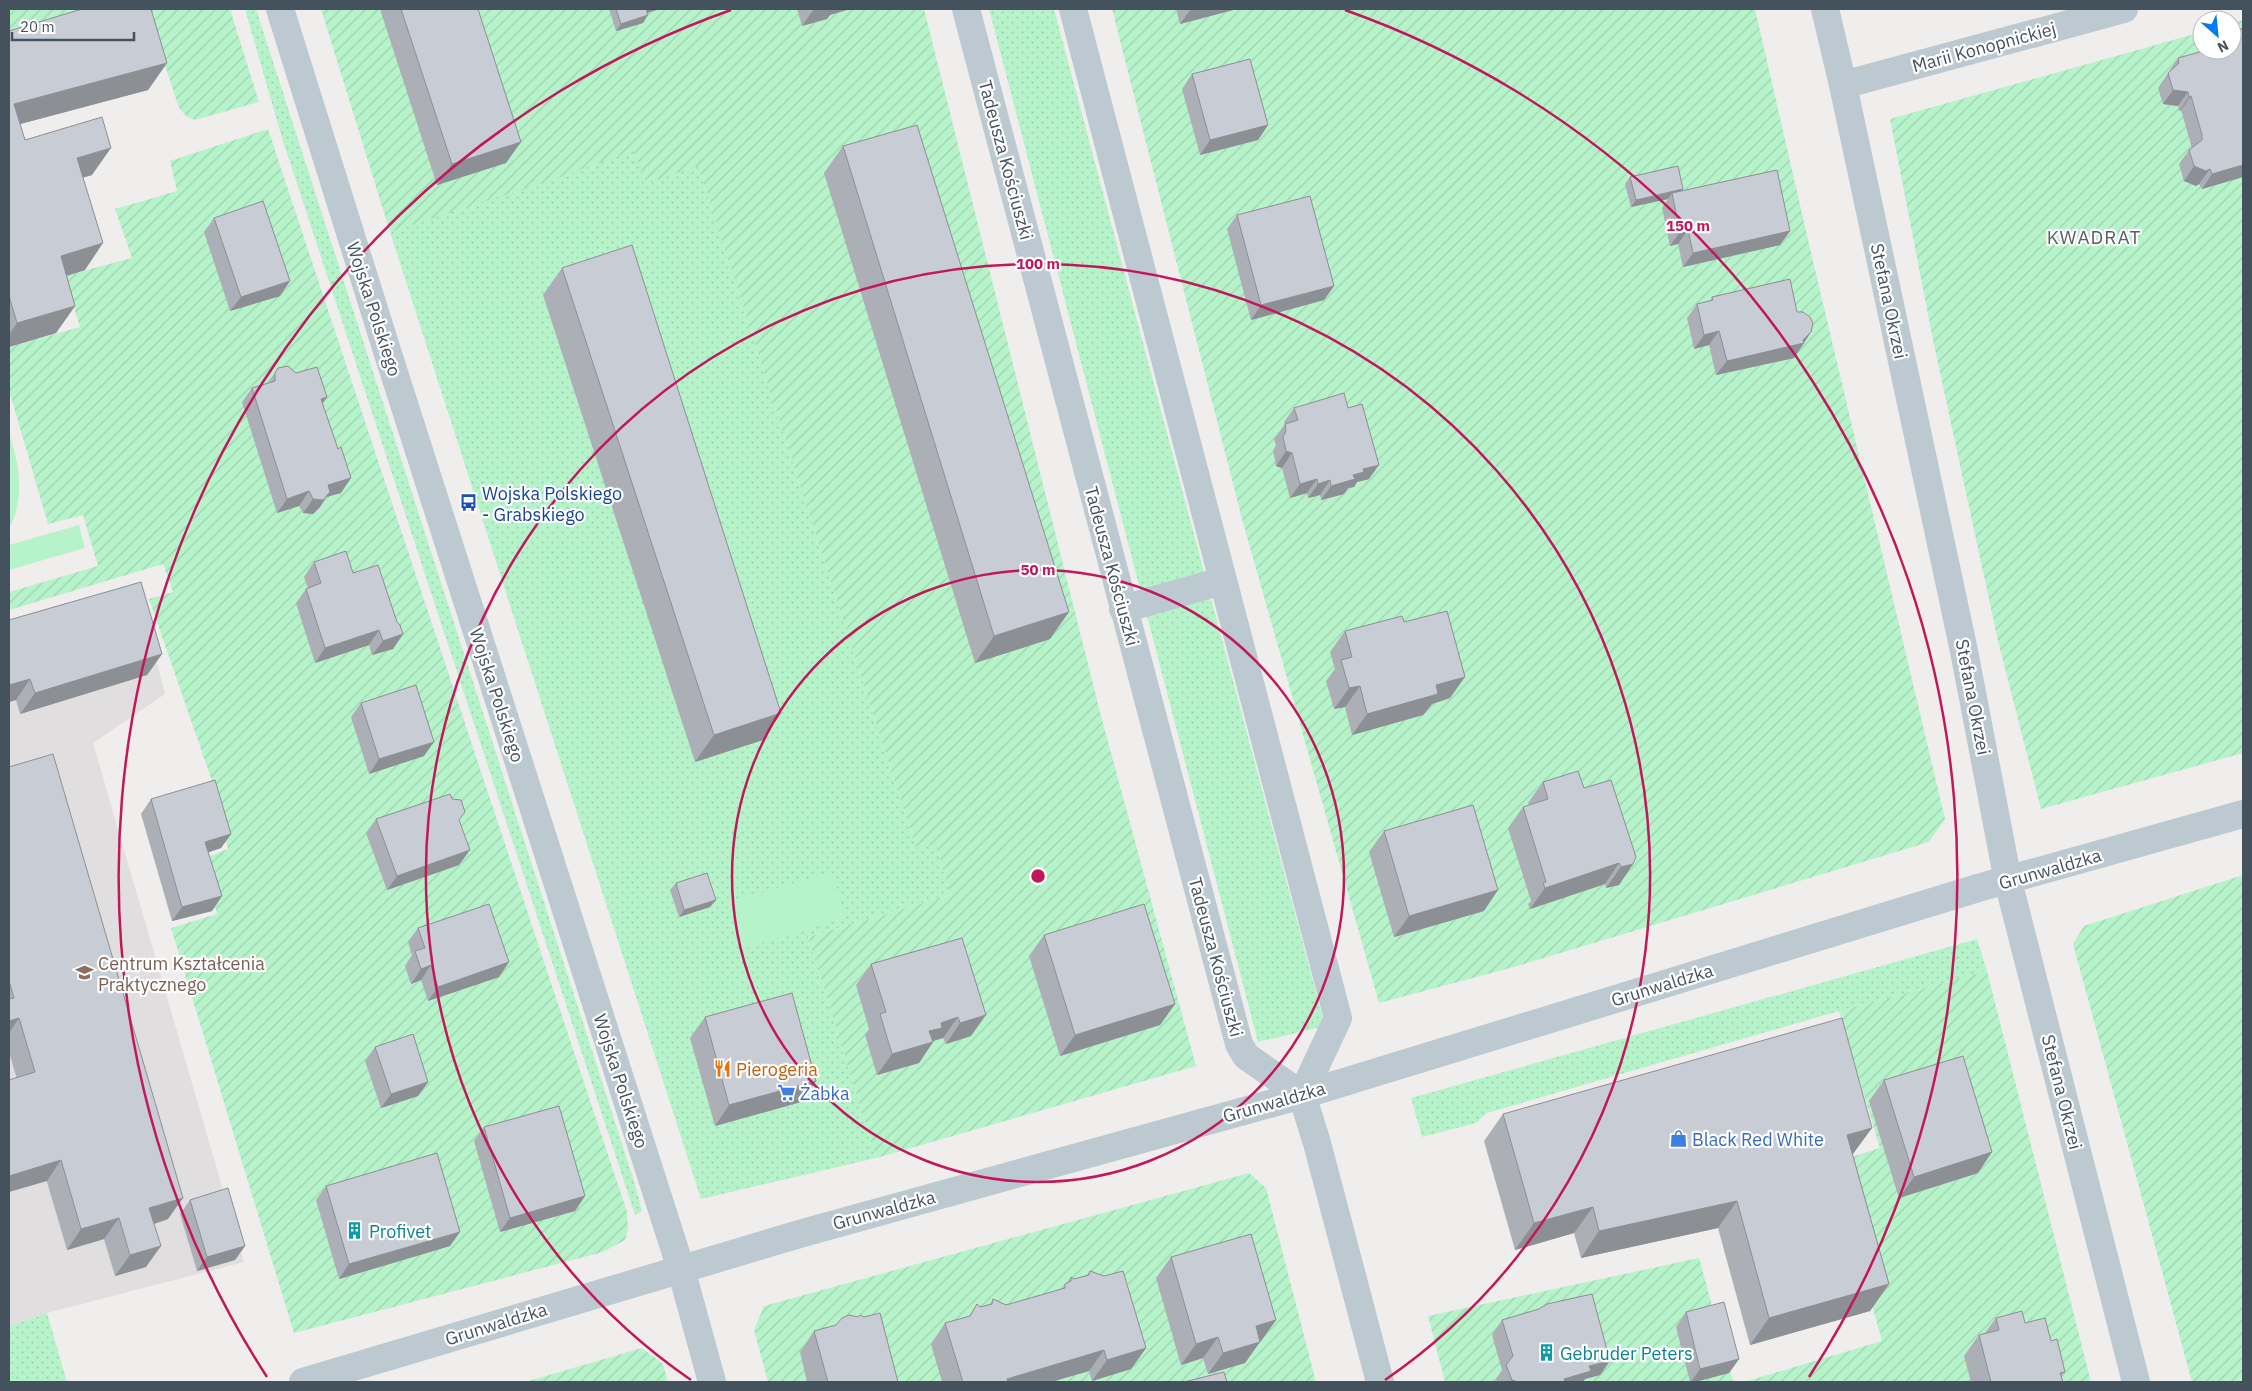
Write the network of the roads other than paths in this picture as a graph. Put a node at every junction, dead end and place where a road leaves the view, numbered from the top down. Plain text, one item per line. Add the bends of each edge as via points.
1 (280, 9) edge
2 (966, 9) edge
3 (1073, 9) edge
4 (1825, 9) edge
5 (2124, 9) edge
6 (1843, 85) junction
7 (1222, 581) junction
8 (1123, 609) junction
9 (2243, 814) edge
10 (2008, 881) junction
11 (1302, 1094) junction
12 (682, 1269) junction
13 (304, 1382) edge
14 (712, 1382) edge
15 (1380, 1382) edge
16 (2136, 1382) edge

1 - 12 street, Wojska Polskiego
2 - 8 street, Tadeusza Kościuszki
3 - 7 street
4 - 6 street, Stefana Okrzei
5 - 6 street, Marii Konopnickiej
6 - 10 street, Stefana Okrzei via 1964,651
7 - 8 street
7 - 11 street via 1338,1018
8 - 11 street, Tadeusza Kościuszki via 1239,1044 1246,1056
9 - 10 street, Grunwaldzka
10 - 11 street, Grunwaldzka
10 - 16 street, Stefana Okrzei
11 - 12 street, Grunwaldzka via 803,1232
11 - 15 street
12 - 13 street, Grunwaldzka
12 - 14 street, Wojska Polskiego

